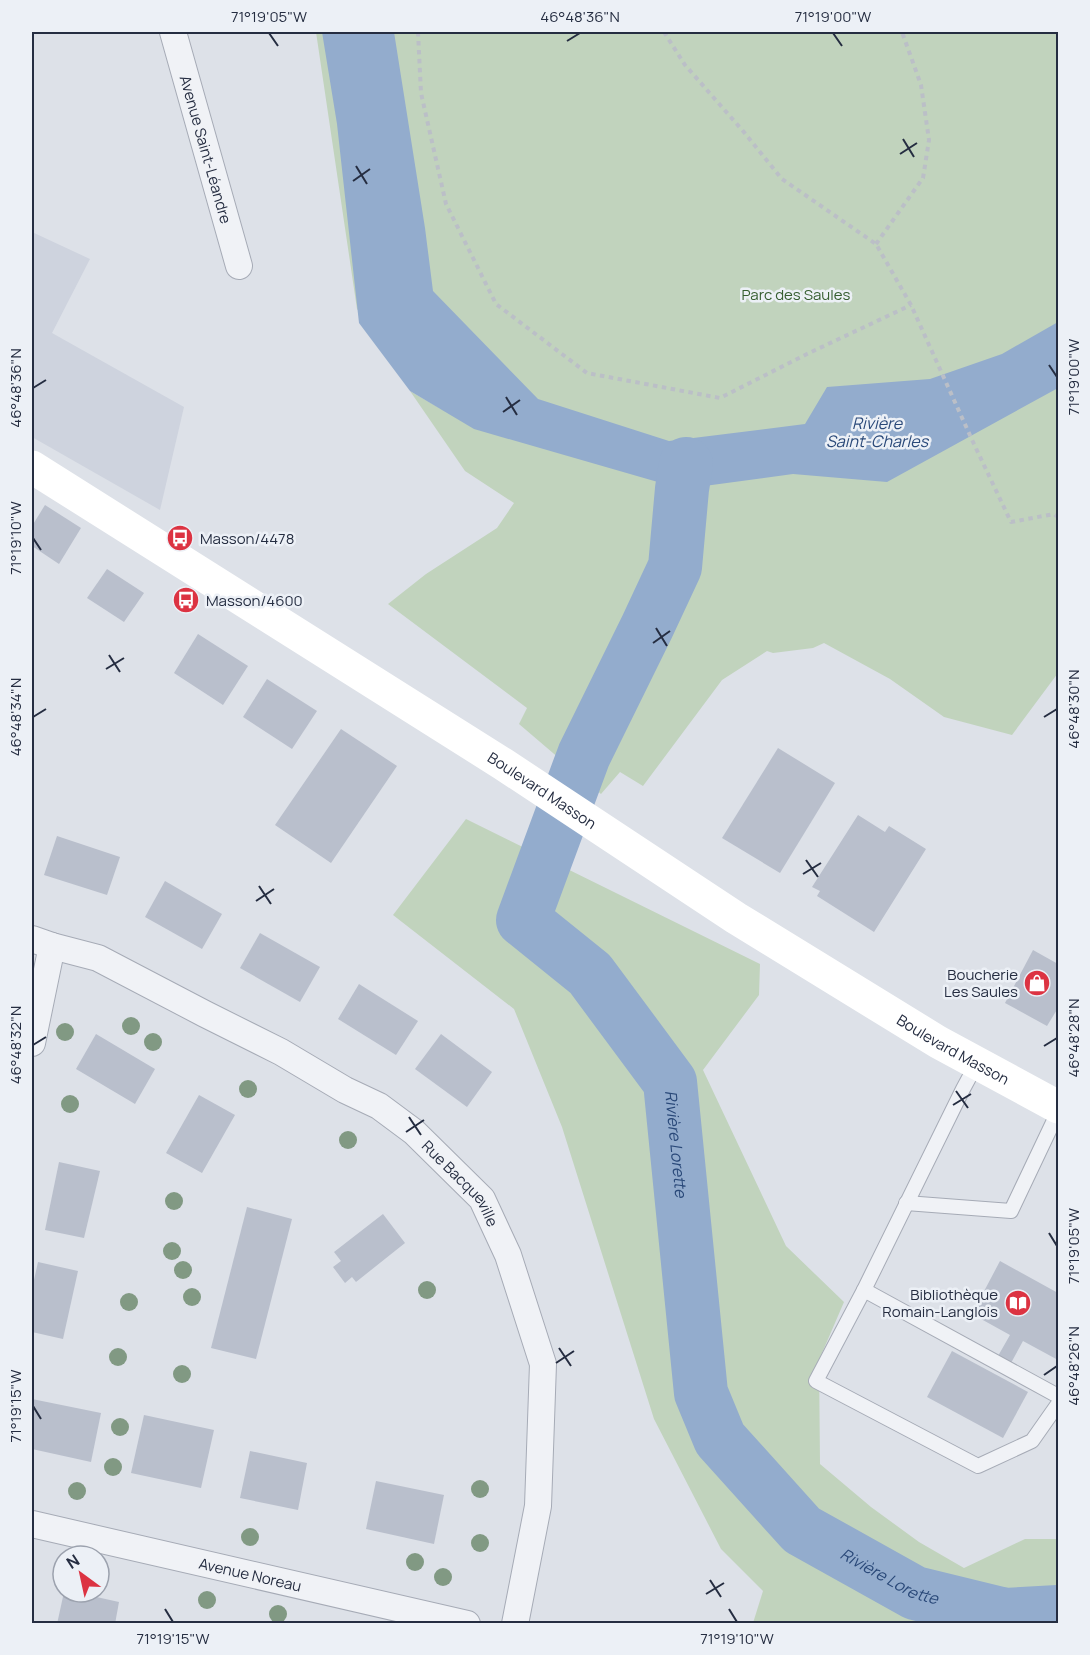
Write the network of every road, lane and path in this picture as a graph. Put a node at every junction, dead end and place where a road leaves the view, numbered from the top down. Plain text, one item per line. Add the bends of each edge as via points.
1 (173, 32) edge
2 (418, 32) edge
3 (664, 32) edge
4 (902, 32) edge
5 (876, 244) junction
6 (239, 266) dead end
7 (911, 305) junction
8 (32, 467) edge
9 (1059, 517) edge
10 (42, 943) edge
11 (32, 1043) edge
12 (977, 1063) junction
13 (1059, 1107) edge
14 (1059, 1112) edge
15 (906, 1203) junction
16 (864, 1290) junction
17 (1059, 1396) edge
18 (1059, 1404) edge
19 (32, 1524) edge
20 (467, 1623) edge
21 (515, 1623) edge

1 - 6 street, Avenue Saint-Léandre
2 - 7 path via 421,93 446,204 496,304 586,374 720,398
3 - 5 path via 685,65 782,179
4 - 5 path via 921,85 929,140 923,178
5 - 7 path
7 - 9 path via 1011,522 1054,514
8 - 12 main road, Boulevard Masson via 503,764 736,918
10 - 11 street
10 - 21 street, Rue Bacqueville via 98,958 379,1106 414,1132 482,1199 508,1255 543,1364 538,1506
12 - 13 main road, Boulevard Masson
12 - 15 lane
14 - 15 lane via 1011,1211
15 - 16 lane
16 - 17 lane
16 - 18 lane via 816,1382 978,1466 1032,1441
19 - 20 street, Avenue Noreau

